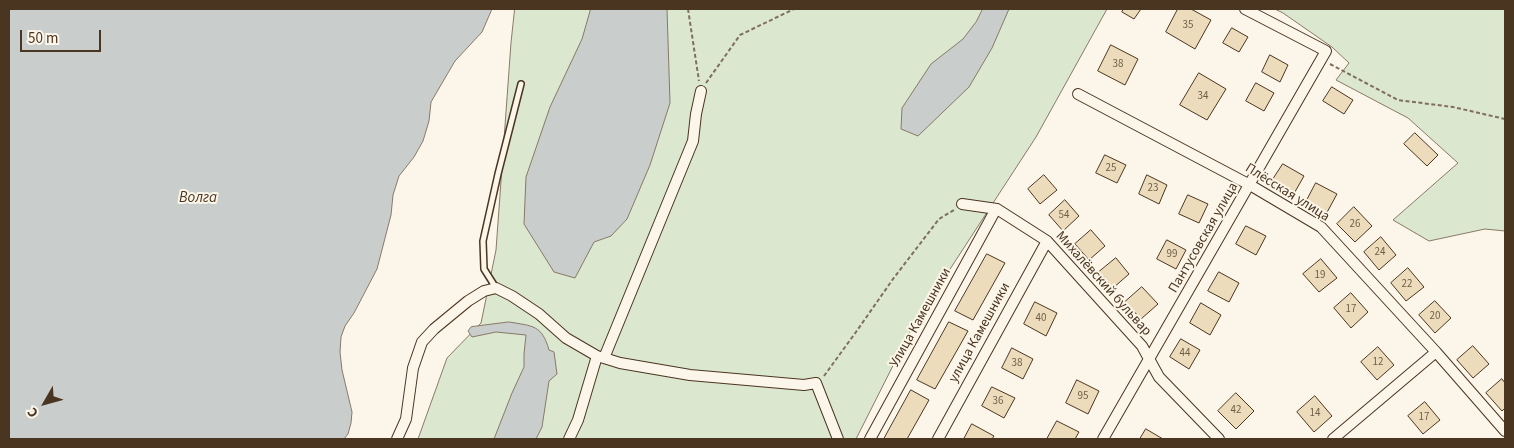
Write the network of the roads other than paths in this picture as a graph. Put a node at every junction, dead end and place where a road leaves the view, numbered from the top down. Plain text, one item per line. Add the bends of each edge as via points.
1 (1244, 9) edge
2 (521, 84) dead end
3 (701, 91) road end
4 (1078, 94) dead end
5 (1250, 185) junction
6 (962, 204) road end
7 (996, 209) junction
8 (1047, 241) junction
9 (496, 288) junction
10 (1436, 352) junction
11 (601, 357) junction
12 (1150, 359) junction
13 (1505, 431) edge
14 (397, 439) edge
15 (569, 439) edge
16 (838, 439) edge
17 (870, 439) edge
18 (938, 439) edge
19 (1103, 439) edge
20 (1218, 439) edge
21 (1333, 439) edge

1 - 5 street, Пантусовская улица via 1326,51
2 - 9 lane via 483,242 484,269
3 - 11 street via 693,141
4 - 5 street, Плёсская улица
5 - 10 street, Плёсская улица via 1321,227
5 - 12 street, Пантусовская улица
6 - 7 street, Михалёвский бульвар
7 - 8 street, Михалёвский бульвар
7 - 17 street, Улица Камешники
8 - 12 street, Михалёвский бульвар via 1142,346
8 - 18 street, улица Камешники
9 - 11 street via 539,314 566,338
9 - 14 street via 468,301 422,342 413,368 406,419
10 - 13 street, Плёсская улица
10 - 21 street
11 - 15 street
11 - 16 street via 690,375 804,385 816,383
12 - 19 street, Пантусовская улица
12 - 20 street, Михалёвский бульвар via 1159,377

